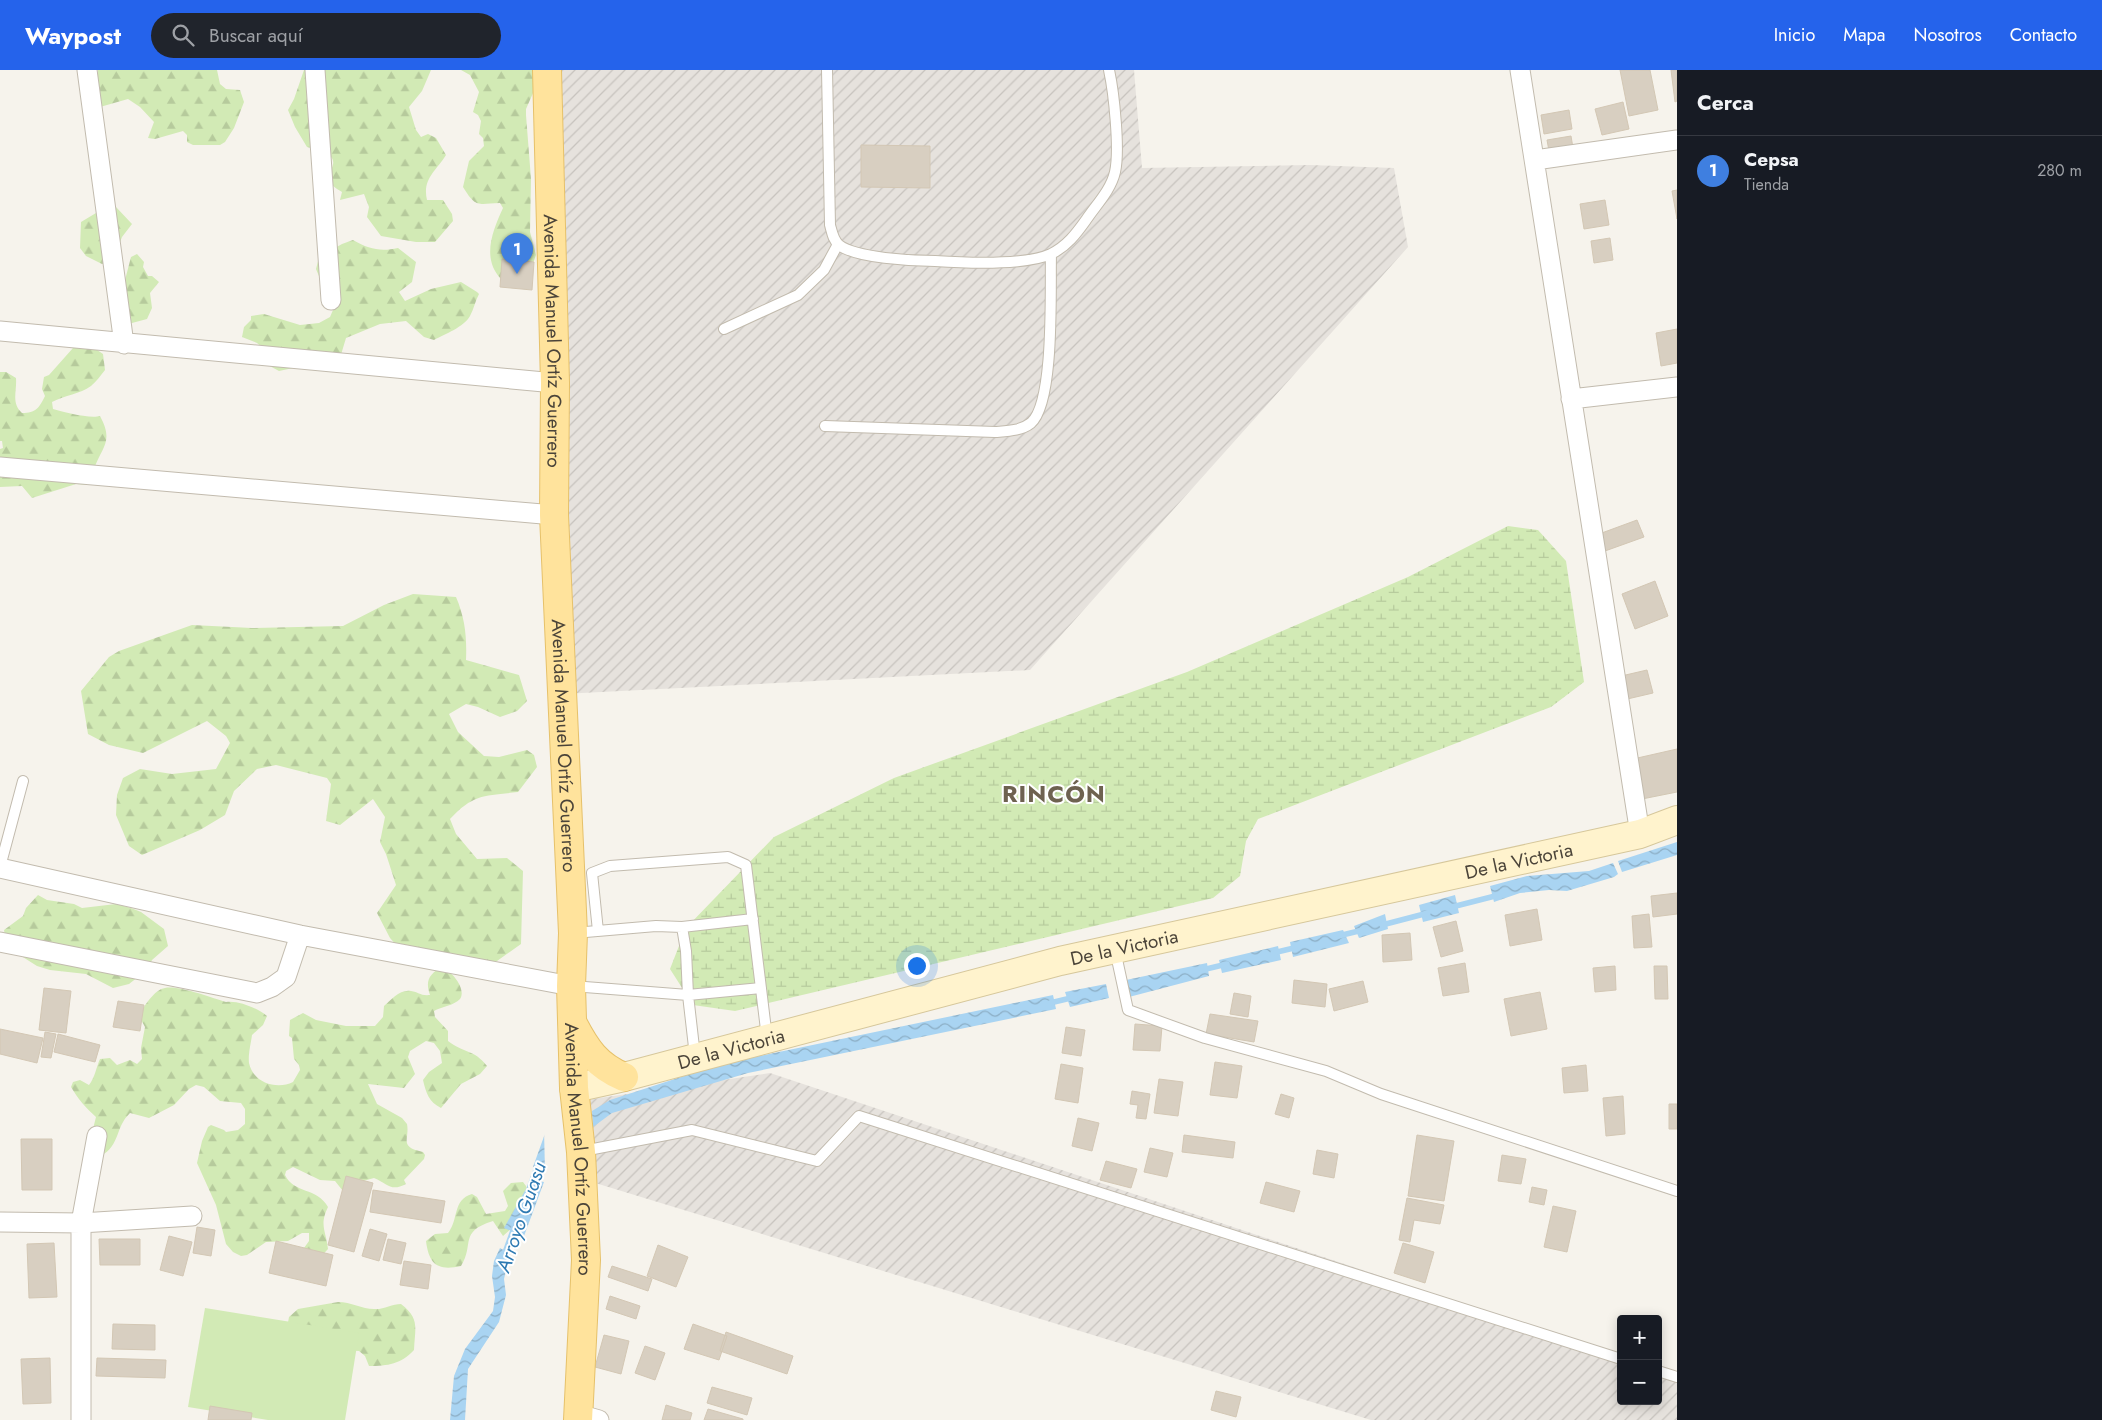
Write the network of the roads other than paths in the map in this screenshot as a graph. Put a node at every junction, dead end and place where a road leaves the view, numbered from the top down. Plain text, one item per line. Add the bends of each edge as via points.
1 (87, 70) edge
2 (315, 70) edge
3 (547, 70) edge
4 (827, 70) edge
5 (1109, 70) edge
6 (1520, 70) edge
7 (1677, 140) edge
8 (1535, 160) junction
9 (838, 244) junction
10 (1050, 254) junction
11 (331, 300) dead end
12 (724, 329) dead end
13 (0, 331) edge
14 (124, 344) junction
15 (555, 383) junction
16 (1677, 387) edge
17 (1571, 399) junction
18 (825, 426) dead end
19 (0, 467) edge
20 (554, 515) junction
21 (23, 781) dead end
22 (1677, 820) edge
23 (1640, 834) junction
24 (0, 867) edge
25 (753, 919) junction
26 (682, 926) junction
27 (586, 932) junction
28 (300, 936) junction
29 (0, 942) edge
30 (1115, 949) junction
31 (571, 986) junction
32 (761, 988) junction
33 (688, 995) junction
34 (573, 1024) junction
35 (767, 1039) junction
36 (696, 1058) junction
37 (624, 1077) junction
38 (574, 1088) junction
39 (96, 1136) dead end
40 (580, 1152) junction
41 (1677, 1191) edge
42 (192, 1216) dead end
43 (0, 1222) edge
44 (81, 1223) junction
45 (1617, 1358) edge
46 (1662, 1372) edge
47 (1677, 1377) edge
48 (585, 1418) edge
49 (81, 1420) edge

1 - 14 street
2 - 11 street
3 - 15 main road, Avenida Manuel Ortíz Guerrero
4 - 9 lane via 830,225
5 - 10 lane via 1117,152 1115,172 1108,188 1073,237
6 - 8 street
7 - 8 street
8 - 17 street
9 - 10 lane via 850,251 920,261 1004,261 1036,259
9 - 12 lane via 824,270 798,295
10 - 18 lane via 1049,354 1039,413 1032,422 1021,429 995,432
13 - 14 street
14 - 15 street
15 - 20 main road, Avenida Manuel Ortíz Guerrero
16 - 17 street
17 - 23 street
19 - 20 street
20 - 27 main road, Avenida Manuel Ortíz Guerrero
21 - 24 lane
22 - 23 main road, De la Victoria
23 - 30 main road, De la Victoria
24 - 28 street
25 - 26 lane
25 - 27 lane via 746,865 728,856 610,866 592,873
25 - 32 lane
26 - 27 lane
26 - 33 lane
27 - 31 main road, Avenida Manuel Ortíz Guerrero
28 - 29 street via 286,977 257,993
28 - 31 street
30 - 35 main road, De la Victoria
30 - 41 lane via 1128,1010 1205,1038 1326,1071 1381,1094
31 - 33 lane
31 - 34 main road, Avenida Manuel Ortíz Guerrero
32 - 33 lane
32 - 35 lane
33 - 36 lane
34 - 37 main road via 593,1056 608,1070
34 - 38 main road, Avenida Manuel Ortíz Guerrero
35 - 36 main road, De la Victoria
36 - 37 main road, De la Victoria
37 - 38 main road, De la Victoria
38 - 40 main road, Avenida Manuel Ortíz Guerrero
39 - 44 street
40 - 45 lane via 692,1130 817,1161 859,1116
40 - 48 main road, Avenida Manuel Ortíz Guerrero via 586,1260
42 - 44 street
43 - 44 street
44 - 49 street
46 - 47 lane

